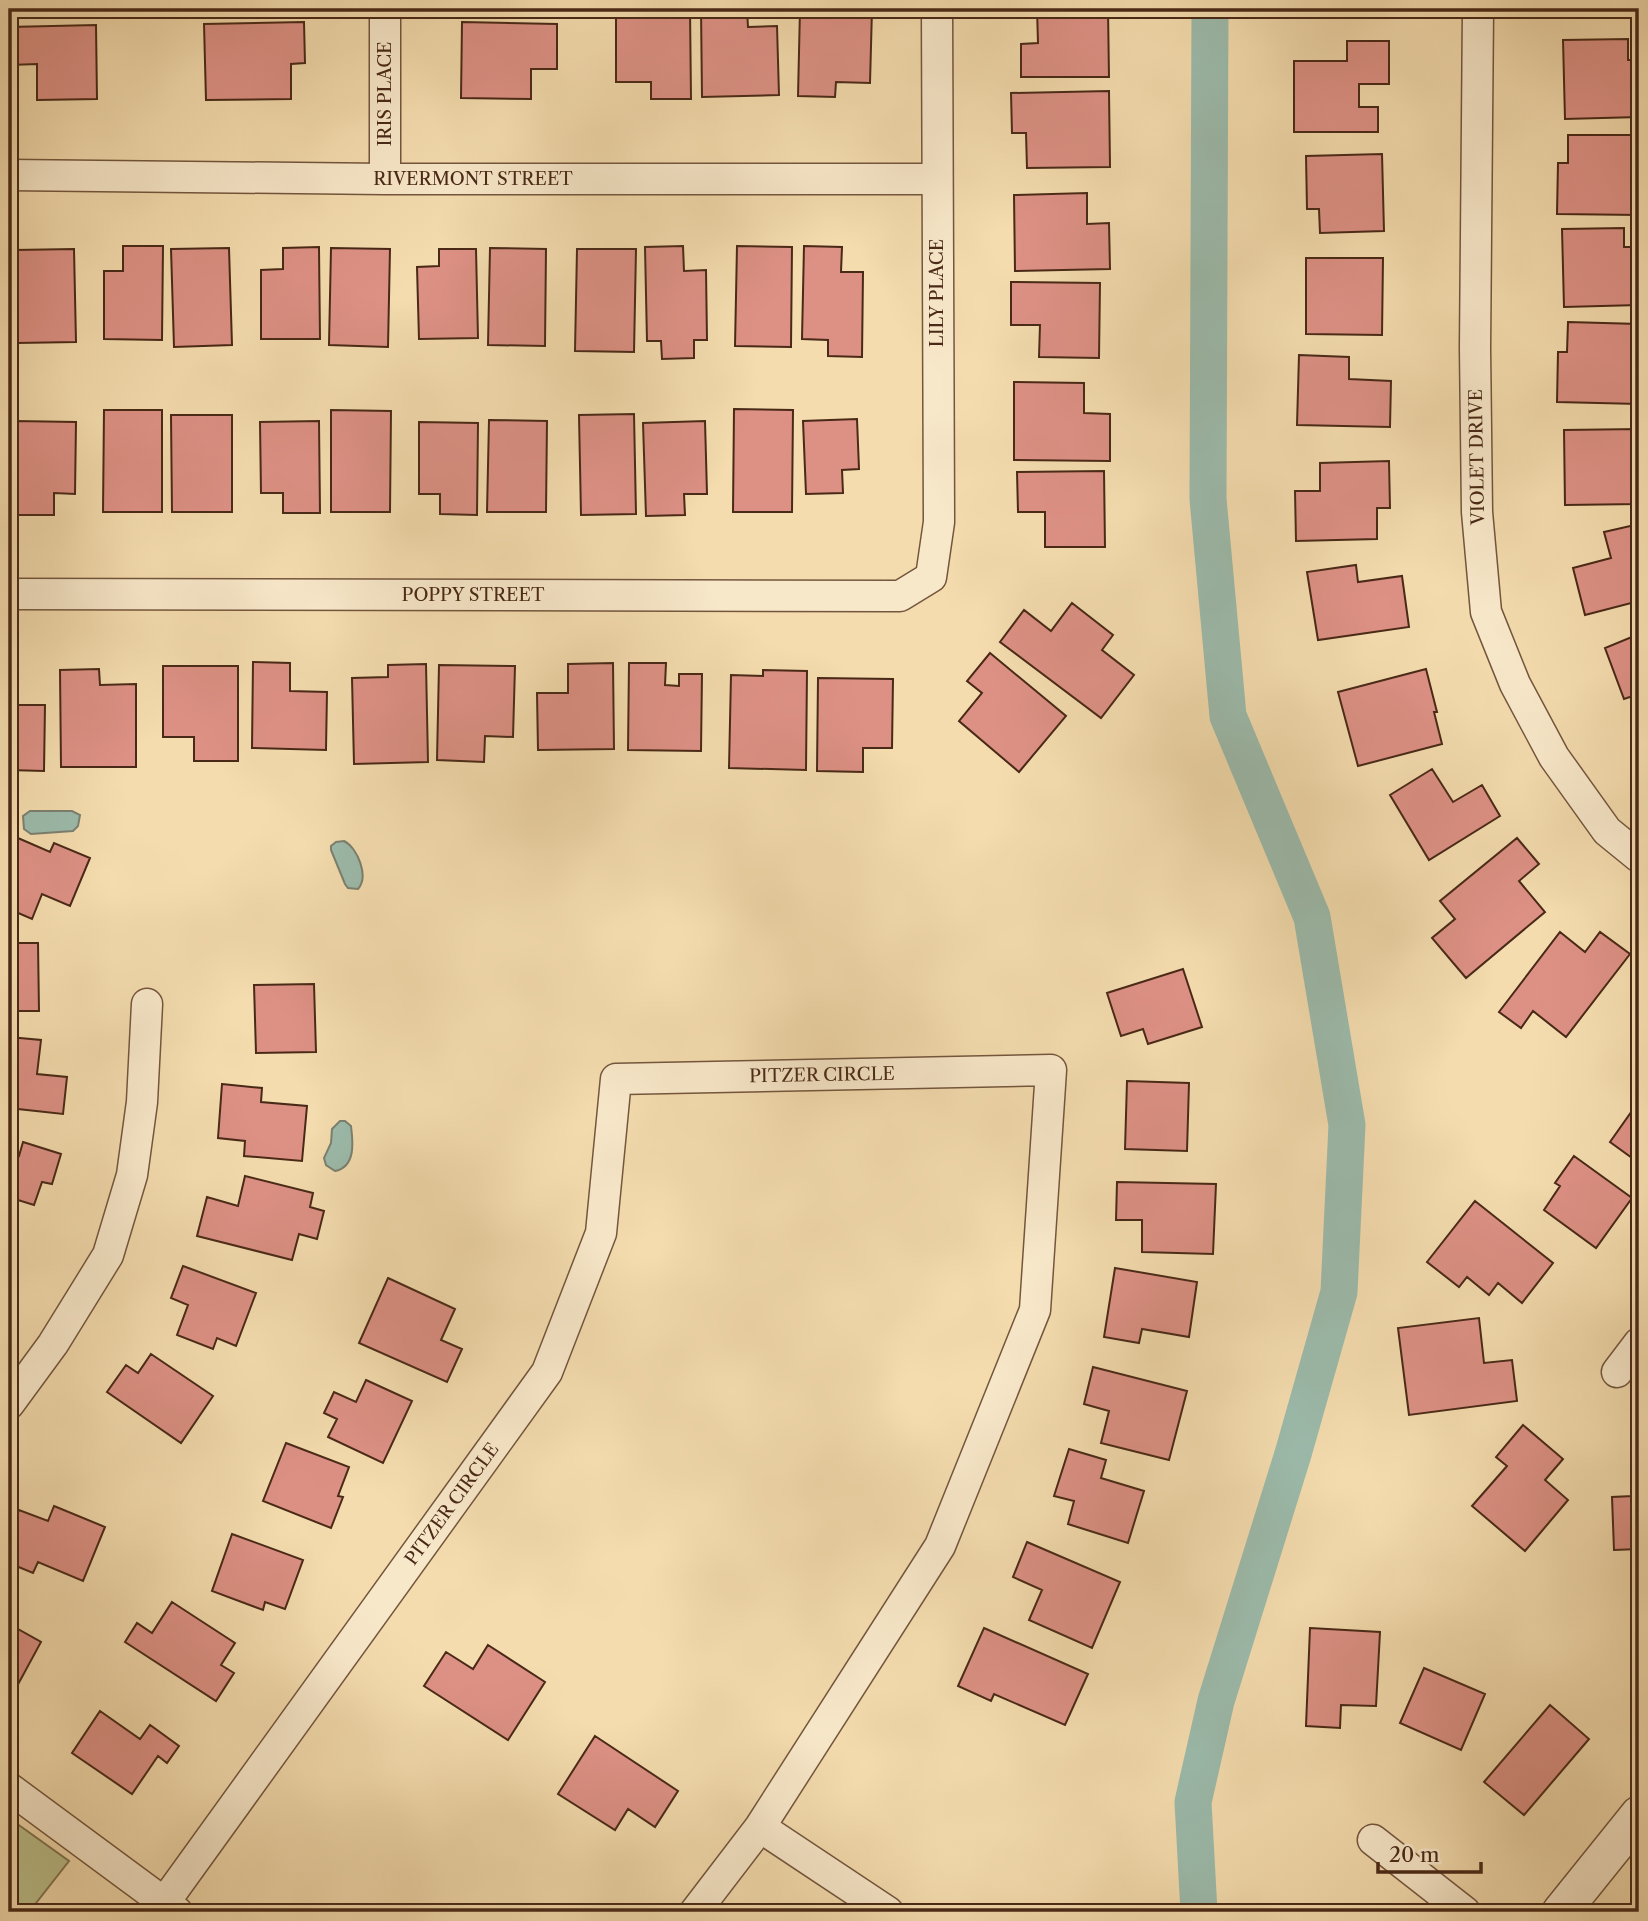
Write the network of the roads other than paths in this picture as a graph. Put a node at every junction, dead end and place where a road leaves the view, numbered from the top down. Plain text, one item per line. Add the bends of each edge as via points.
1 (385, 9) edge
2 (937, 9) edge
3 (1478, 9) edge
4 (9, 176) edge
5 (385, 179) junction
6 (936, 179) junction
7 (931, 577) joint
8 (9, 594) edge
9 (1639, 857) edge
10 (147, 1004) dead end
11 (1639, 1343) edge
12 (1617, 1372) dead end
13 (9, 1404) edge
14 (9, 1788) edge
15 (1639, 1815) edge
16 (760, 1828) junction
17 (1373, 1840) dead end
18 (171, 1908) edge
19 (695, 1912) edge
20 (888, 1912) edge
21 (1465, 1912) edge
22 (1561, 1912) edge

1 - 5 street, IRIS PLACE
2 - 6 street, LILY PLACE
3 - 9 street, VIOLET DRIVE via 1476,443 1486,612 1515,684 1554,757 1607,831
4 - 5 street, RIVERMONT STREET
5 - 6 street, RIVERMONT STREET
6 - 7 street, LILY PLACE via 939,522
7 - 8 street, POPPY STREET via 900,596
10 - 13 street via 142,1102 132,1175 108,1255
11 - 12 street
14 - 18 street
15 - 22 street
16 - 18 street, PITZER CIRCLE via 940,1546 1035,1310 1051,1070 616,1079 601,1233 547,1372
16 - 19 street, PITZER CIRCLE
16 - 20 street
17 - 21 street

